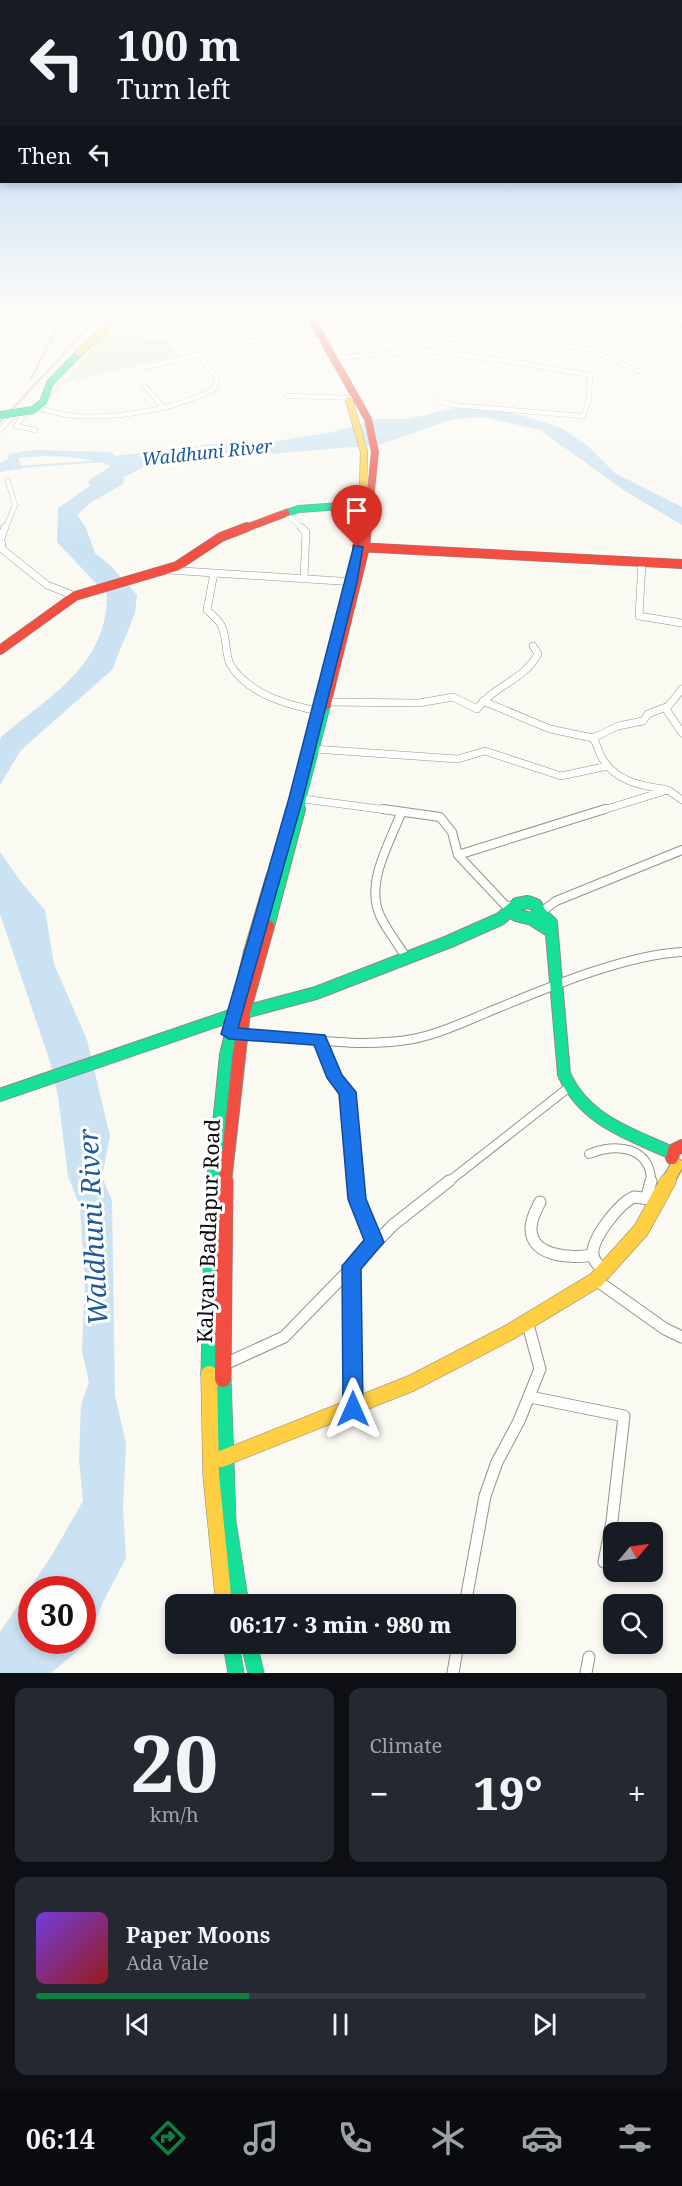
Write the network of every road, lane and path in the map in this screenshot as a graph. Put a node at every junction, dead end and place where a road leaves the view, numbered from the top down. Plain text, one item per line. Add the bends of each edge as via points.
1 (46, 393) edge
2 (50, 393) edge
3 (151, 393) edge
4 (206, 393) edge
5 (349, 393) edge
6 (350, 393) edge
7 (589, 393) edge
8 (287, 396) dead end
9 (352, 398) junction
10 (438, 400) dead end
11 (162, 406) junction
12 (38, 408) junction
13 (0, 415) edge
14 (24, 415) junction
15 (0, 430) edge
16 (36, 430) dead end
17 (8, 481) dead end
18 (365, 503) junction
19 (284, 512) junction
20 (361, 547) junction
21 (642, 562) junction
22 (682, 564) edge
23 (163, 570) junction
24 (214, 573) junction
25 (304, 577) junction
26 (353, 582) junction
27 (79, 594) junction
28 (682, 623) edge
29 (533, 646) dead end
30 (0, 650) edge
31 (682, 689) edge
32 (483, 701) junction
33 (666, 707) junction
34 (322, 709) junction
35 (682, 733) edge
36 (593, 738) junction
37 (314, 748) junction
38 (608, 766) junction
39 (668, 790) junction
40 (299, 799) junction
41 (682, 800) edge
42 (401, 813) junction
43 (682, 850) edge
44 (458, 855) junction
45 (556, 901) junction
46 (532, 903) junction
47 (517, 905) junction
48 (536, 916) junction
49 (520, 918) junction
50 (500, 919) junction
51 (682, 952) edge
52 (407, 959) junction
53 (558, 984) junction
54 (244, 1012) junction
55 (232, 1015) junction
56 (229, 1034) junction
57 (241, 1035) junction
58 (319, 1039) junction
59 (568, 1088) junction
60 (0, 1095) edge
61 (682, 1144) edge
62 (672, 1153) junction
63 (590, 1154) dead end
64 (679, 1167) edge
65 (653, 1198) junction
66 (540, 1202) dead end
67 (374, 1242) junction
68 (592, 1255) junction
69 (352, 1266) junction
70 (604, 1270) junction
71 (596, 1280) junction
72 (527, 1322) junction
73 (682, 1338) edge
74 (223, 1365) junction
75 (207, 1372) junction
76 (530, 1397) junction
77 (353, 1409) junction
78 (226, 1458) junction
79 (210, 1463) junction
80 (612, 1522) edge
81 (222, 1594) edge
82 (239, 1594) edge
83 (467, 1594) edge
84 (233, 1654) edge
85 (251, 1654) edge
86 (456, 1654) edge
87 (589, 1657) dead end
88 (236, 1673) edge
89 (256, 1673) edge
90 (453, 1673) edge
91 (586, 1673) edge

1 - 13 main road, bridge via 33,410
2 - 12 street
3 - 11 street
4 - 11 street
5 - 9 main road, Kalyan Badlapur Road
6 - 9 main road, Kalyan Badlapur Road
7 - 10 street via 583,416 452,405
8 - 9 street
9 - 18 main road, Kalyan Badlapur Road via 362,418 370,452
11 - 12 street via 93,416
12 - 14 street
14 - 15 street via 11,418
14 - 16 street via 16,426
17 - 27 street via 15,505 0,538 2,549 46,585
18 - 19 main road
18 - 20 main road, Kalyan Badlapur Road
19 - 23 main road via 220,537 177,566
19 - 25 street via 306,532
20 - 21 main road
20 - 26 main road, Kalyan Badlapur Road
21 - 22 main road
21 - 28 street via 639,616
23 - 24 street
23 - 27 main road
24 - 25 street
24 - 34 street via 207,610 222,625 233,668 263,693 295,707
25 - 26 street
26 - 34 main road, Kalyan Badlapur Road
27 - 30 main road
29 - 32 street via 538,654 529,670
31 - 33 street
32 - 34 street via 477,709 453,698
32 - 36 street via 550,729
33 - 35 street
33 - 36 street via 648,714 643,721 618,726
34 - 37 main road, Kalyan Badlapur Road
34 - 40 main road, Kalyan Badlapur Road
36 - 38 street
37 - 38 street via 458,759 481,751 561,776
37 - 40 main road, Kalyan Badlapur Road
38 - 39 street via 635,784
39 - 41 street
39 - 44 street
40 - 42 street
40 - 54 main road, Kalyan Badlapur Road
40 - 55 main road, Kalyan Badlapur Road
42 - 44 street via 440,817 452,832
42 - 52 street via 379,876 376,900
43 - 45 street
44 - 47 street via 505,905
45 - 46 street
45 - 48 street
46 - 47 main road
46 - 48 main road via 539,907
47 - 49 main road via 514,913
47 - 50 main road
48 - 49 main road
48 - 53 main road via 551,931
49 - 50 main road
50 - 52 main road
51 - 53 street via 660,953
52 - 54 main road via 316,993
53 - 58 street via 412,1039
53 - 59 main road
54 - 55 main road
54 - 57 main road, Kalyan Badlapur Road
55 - 56 main road, Kalyan Badlapur Road
55 - 60 main road
56 - 57 street
56 - 75 main road, Kalyan Badlapur Road via 212,1167
57 - 58 street
57 - 74 main road, Kalyan Badlapur Road via 225,1165
58 - 67 street via 336,1078 347,1092 357,1199
59 - 62 main road via 588,1112
59 - 67 street
61 - 62 main road
62 - 64 main road
63 - 65 street via 600,1147 614,1146 638,1153 650,1163 654,1173
64 - 65 main road
65 - 68 street via 638,1194 628,1197
65 - 70 main road via 641,1230
66 - 68 street via 530,1224 537,1245 566,1256
67 - 69 street
68 - 70 street
69 - 74 street via 284,1337
69 - 77 street
70 - 71 main road
71 - 72 main road
71 - 73 street
72 - 76 street via 540,1369
72 - 77 main road via 422,1378
74 - 75 street
74 - 78 main road, Kalyan Badlapur Road
75 - 79 main road, Kalyan Badlapur Road
76 - 80 street via 624,1416
76 - 83 street via 497,1462 485,1496
77 - 78 main road
78 - 79 main road
78 - 82 main road, Kalyan Badlapur Road via 228,1522
79 - 81 main road, Kalyan Badlapur Road via 213,1531
84 - 88 main road
85 - 89 main road
86 - 90 street
87 - 91 street

